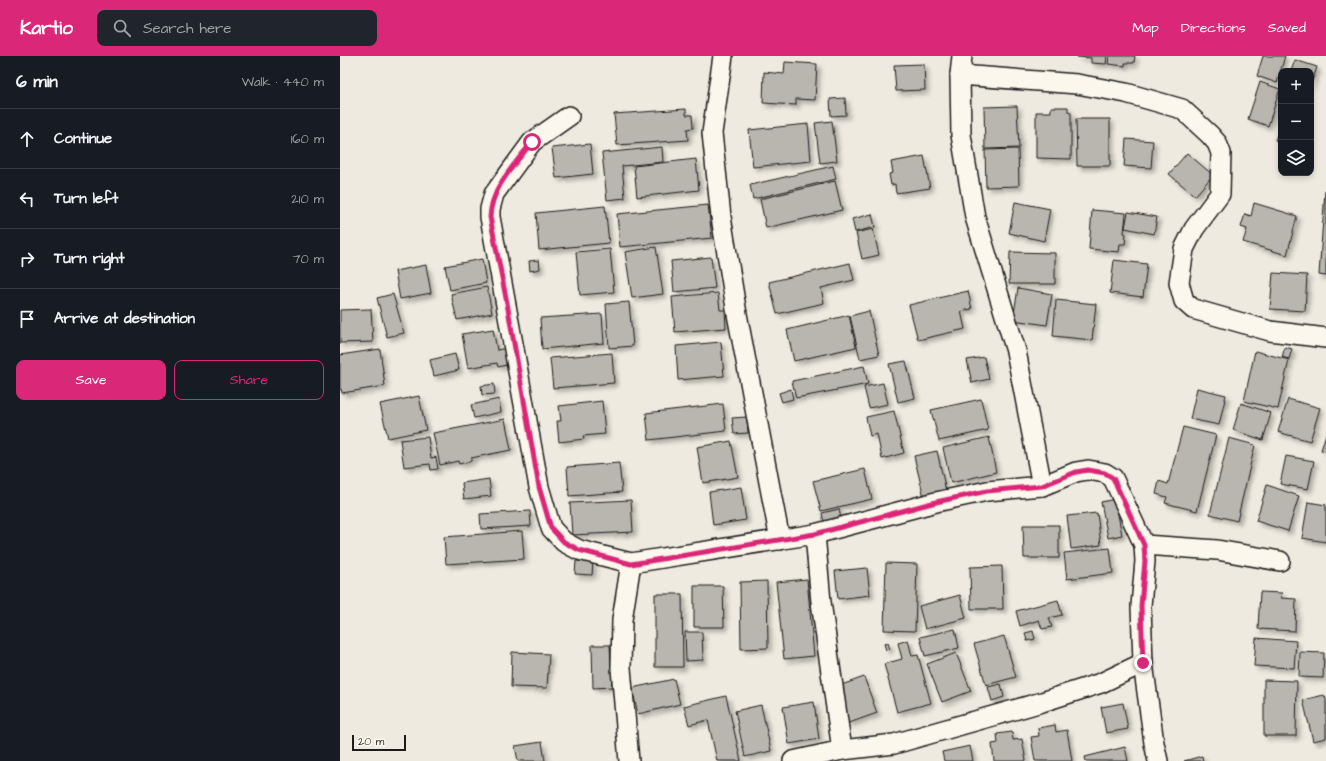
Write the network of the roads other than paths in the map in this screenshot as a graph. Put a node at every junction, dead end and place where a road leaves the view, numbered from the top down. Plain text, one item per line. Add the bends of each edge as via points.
1 (723, 56) edge
2 (962, 56) edge
3 (960, 75) junction
4 (569, 116) dead end
5 (1326, 338) edge
6 (1042, 486) junction
7 (815, 534) junction
8 (780, 540) junction
9 (1144, 545) junction
10 (1280, 561) dead end
11 (631, 564) junction
12 (1143, 663) junction
13 (842, 750) junction
14 (629, 761) edge
15 (793, 761) edge
16 (1158, 761) edge

1 - 8 street via 712,133 721,217
2 - 3 street
3 - 5 street via 1077,84 1126,93 1182,109 1210,135 1221,153 1220,194 1194,229 1184,249 1179,283 1184,301 1193,309 1270,331
3 - 6 street via 962,135 975,217 1016,351
4 - 11 street via 528,147 494,194 490,217 539,487 551,528 564,542 579,550
6 - 7 street via 987,491
6 - 9 street via 1076,472 1088,470 1105,473 1113,478
7 - 8 street
7 - 13 street via 821,602
8 - 11 street
9 - 10 street via 1217,550
9 - 12 street via 1141,606
11 - 14 street via 622,620 621,668
12 - 13 street via 1101,683 1042,702 894,744
12 - 16 street
13 - 15 street

